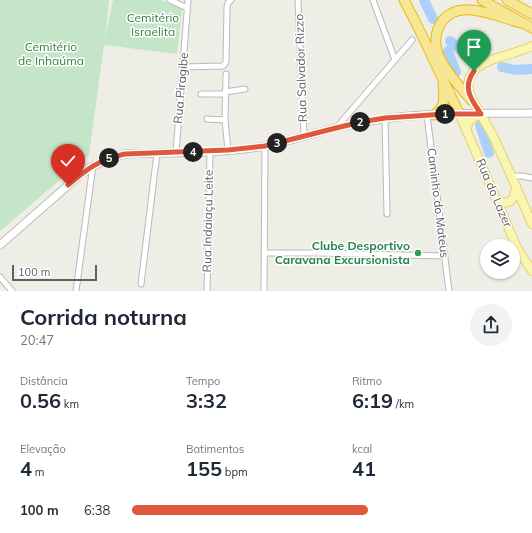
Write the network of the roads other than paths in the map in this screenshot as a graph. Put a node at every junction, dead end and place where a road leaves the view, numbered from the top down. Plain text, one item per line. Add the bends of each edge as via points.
1 (170, 0) edge
2 (188, 0) edge
3 (231, 0) edge
4 (298, 0) edge
5 (373, 0) edge
6 (404, 0) edge
7 (482, 0) edge
8 (509, 1) edge
9 (187, 8) junction
10 (532, 14) edge
11 (521, 23) junction
12 (532, 28) edge
13 (412, 40) dead end
14 (532, 46) edge
15 (394, 60) junction
16 (182, 67) junction
17 (226, 74) dead end
18 (443, 79) junction
19 (246, 89) dead end
20 (225, 93) junction
21 (200, 94) dead end
22 (471, 100) junction
23 (459, 113) junction
24 (532, 113) edge
25 (481, 114) junction
26 (431, 115) junction
27 (385, 118) junction
28 (206, 119) dead end
29 (225, 120) junction
30 (336, 128) junction
31 (467, 129) junction
32 (304, 136) junction
33 (265, 146) junction
34 (228, 150) junction
35 (210, 151) junction
36 (176, 152) junction
37 (157, 153) junction
38 (93, 165) junction
39 (512, 176) junction
40 (532, 178) edge
41 (516, 186) junction
42 (496, 198) junction
43 (387, 214) dead end
44 (532, 224) edge
45 (0, 245) edge
46 (264, 252) junction
47 (445, 256) junction
48 (532, 271) edge
49 (0, 277) edge
50 (142, 284) dead end
51 (12, 291) edge
52 (76, 291) edge
53 (207, 291) edge
54 (264, 291) edge
55 (449, 291) edge

1 - 9 street
2 - 9 street, Rua Piragibe
3 - 16 street via 227,7 225,64
4 - 32 street, Rua Salvador Rizzo
5 - 15 street
6 - 18 highway
7 - 11 highway
8 - 10 highway
9 - 16 street, Rua Piragibe
11 - 12 highway
11 - 22 highway via 470,10 452,13 442,22 436,41 439,55 448,72
13 - 15 street
14 - 22 main road via 479,66 468,84
15 - 30 street
16 - 36 street, Rua Piragibe
17 - 20 street
18 - 23 highway
18 - 26 highway via 444,103 440,110
19 - 20 street
20 - 21 street
20 - 29 street
22 - 25 main road, Rua do Lazer
23 - 25 street
23 - 26 street
23 - 31 main road, Rua do Lazer
24 - 25 street
25 - 31 main road via 469,121
25 - 39 main road, Rua do Lazer
26 - 27 street
26 - 47 street, Caminho do Mateus
27 - 30 street
27 - 43 street
28 - 29 street
29 - 34 street
30 - 32 street
31 - 42 main road, Rua do Lazer
32 - 33 street
33 - 34 street
33 - 46 street
34 - 35 street
35 - 36 street
35 - 53 street, Rua Indaiaçu Leite
36 - 37 street
37 - 38 street via 114,156
37 - 50 street
38 - 45 street
38 - 52 street
39 - 40 street
39 - 41 main road, Rua do Lazer
41 - 42 main road via 514,197 510,201 500,201
41 - 44 main road, Rua do Lazer
42 - 48 main road, Rua do Lazer via 518,250
46 - 47 street
46 - 54 street
47 - 55 street, Caminho do Mateus
49 - 51 street

